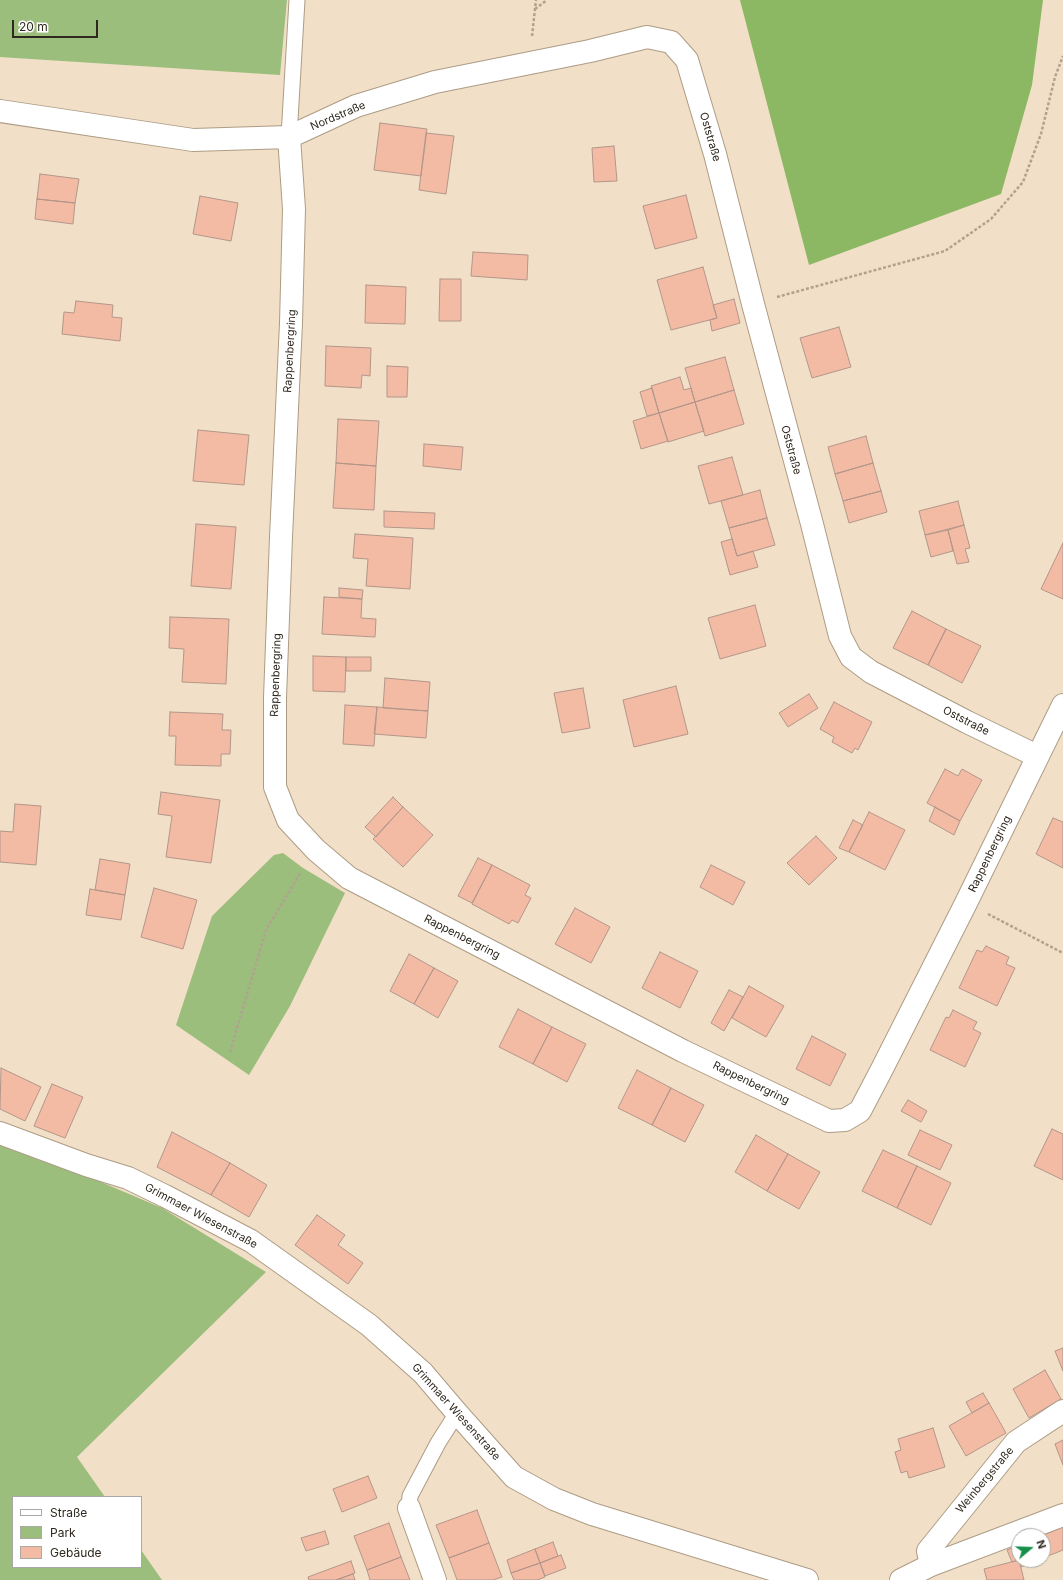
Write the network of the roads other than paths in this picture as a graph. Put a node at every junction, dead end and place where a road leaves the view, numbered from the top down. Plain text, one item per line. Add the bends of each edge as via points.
1 (297, 0) edge
2 (671, 42) joint
3 (0, 111) edge
4 (289, 137) junction
5 (1063, 705) edge
6 (1037, 756) junction
7 (0, 1133) edge
8 (1063, 1411) edge
9 (457, 1413) junction
10 (409, 1508) joint
11 (1063, 1515) edge
12 (931, 1565) junction
13 (435, 1580) edge
14 (807, 1580) edge
15 (901, 1580) edge

1 - 4 lane
2 - 4 street, Nordstraße via 647,37 436,82 356,106
2 - 6 street, Oststraße via 689,67 715,154 840,636 851,657 871,672
3 - 4 street, Nordstraße via 193,140
4 - 6 street, Rappenbergring via 294,209 292,323 275,698 275,787 288,820 316,850 349,878 683,1051 829,1121 845,1120 860,1112
5 - 6 street, Rappenbergring
7 - 9 street, Grimmaer Wiesenstraße via 128,1178 251,1241 369,1325 423,1372
8 - 12 street, Weinbergstraße via 1016,1442 928,1551
9 - 10 lane via 410,1496
9 - 14 street, Grimmaer Wiesenstraße via 514,1477 554,1499 592,1514
10 - 13 street
11 - 12 street
12 - 15 street

